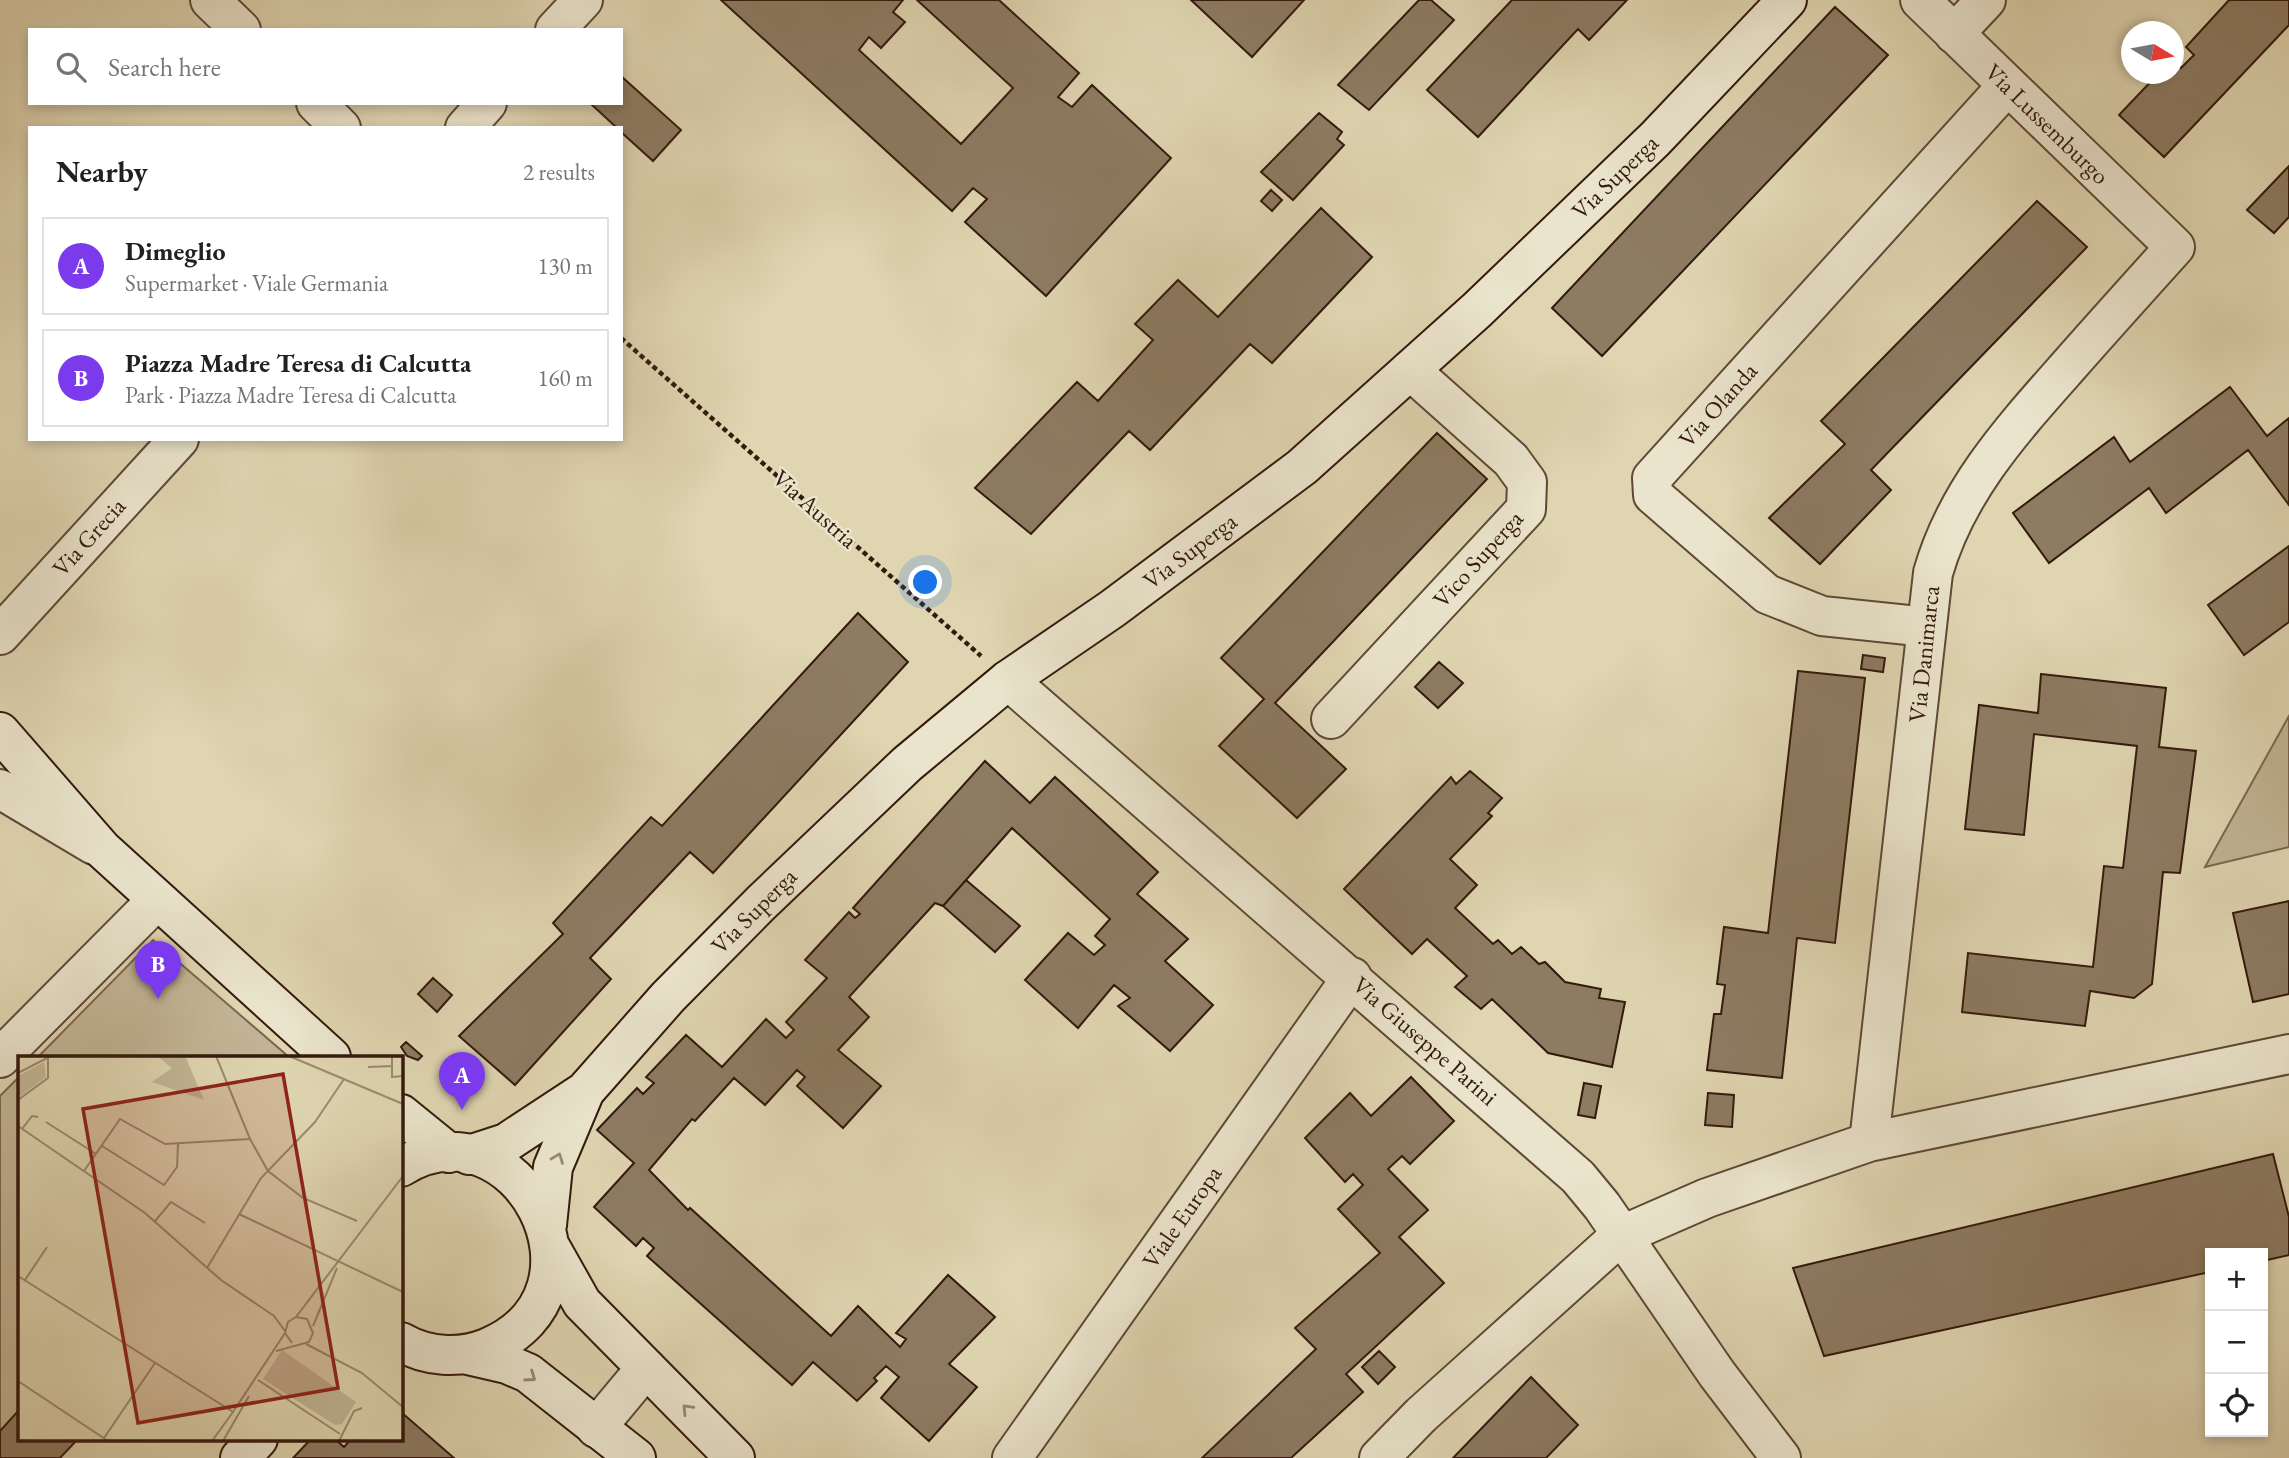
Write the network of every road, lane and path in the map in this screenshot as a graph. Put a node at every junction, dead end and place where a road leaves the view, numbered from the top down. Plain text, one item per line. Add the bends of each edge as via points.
1 (210, 0) edge
2 (583, 0) edge
3 (1787, 0) edge
4 (1920, 0) edge
5 (1986, 0) edge
6 (238, 28) edge
7 (557, 28) edge
8 (1954, 34) junction
9 (2007, 86) junction
10 (318, 105) edge
11 (485, 105) edge
12 (339, 126) edge
13 (466, 126) edge
14 (2175, 247) joint
15 (623, 340) edge
16 (1410, 370) junction
17 (177, 441) edge
18 (1927, 627) junction
19 (0, 635) edge
20 (1008, 680) junction
21 (1331, 719) dead end
22 (0, 732) edge
23 (0, 789) edge
24 (102, 849) junction
25 (157, 900) junction
26 (1352, 977) junction
27 (2289, 1054) edge
28 (330, 1056) edge
29 (0, 1058) edge
30 (585, 1091) junction
31 (402, 1115) edge
32 (1869, 1142) junction
33 (459, 1154) junction
34 (402, 1166) edge
35 (549, 1236) junction
36 (1620, 1236) junction
37 (407, 1350) edge
38 (468, 1355) junction
39 (646, 1367) junction
40 (596, 1428) junction
41 (257, 1440) edge
42 (240, 1458) edge
43 (636, 1458) edge
44 (734, 1458) edge
45 (1012, 1458) edge
46 (1379, 1458) edge
47 (1781, 1458) edge

1 - 6 street
2 - 7 street
3 - 16 street, Via Superga via 1655,139
4 - 8 street, Via Lussemburgo
5 - 8 street
8 - 9 street, Via Lussemburgo
9 - 14 street, Via Lussemburgo
9 - 18 street, Via Olanda via 1653,478 1653,495 1767,594 1822,617
10 - 12 street
11 - 13 street
14 - 18 street, Via Danimarca via 2013,429 1969,488 1943,537 1933,573
15 - 20 path, Via Austria
16 - 20 street, Via Superga via 1302,467
16 - 21 street, Vico Superga via 1511,460 1527,482 1526,509
17 - 19 street, Via Grecia
18 - 32 street, Via Danimarca
20 - 26 street, Via Giuseppe Parini
20 - 30 street, Via Superga via 907,764 761,903 668,997
22 - 24 street
23 - 24 street
24 - 25 street
25 - 28 street
25 - 29 street
26 - 36 street, Via Giuseppe Parini via 1578,1177
26 - 45 street, Viale Europa
27 - 32 street
30 - 33 street, Via Superga via 506,1143
35 -> 30 street, Via Superga via 553,1167
31 - 33 street
32 - 36 street via 1707,1198
33 - 34 street, Via Superga via 412,1160
33 - 35 street via 501,1167 525,1186
35 - 38 street, Via Superga via 549,1275 541,1300 504,1341
35 - 39 street via 582,1303
36 - 46 street
36 - 47 street, Via Giuseppe Parini
37 - 38 street
38 -> 40 street via 528,1374
39 - 40 street
44 -> 39 street
40 - 43 street
41 - 42 street

